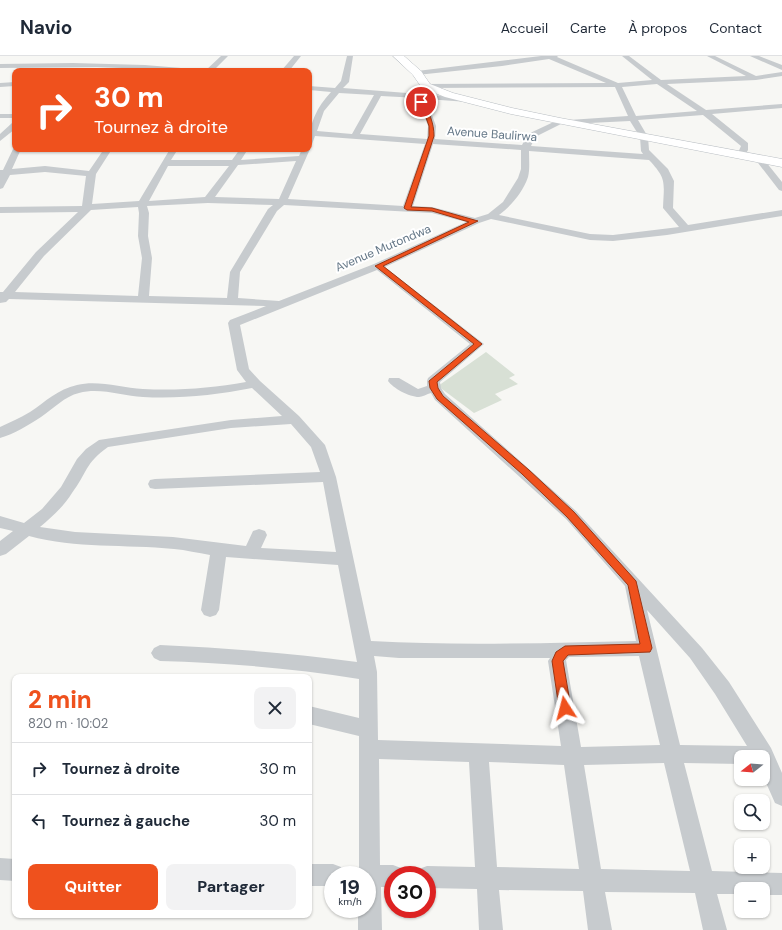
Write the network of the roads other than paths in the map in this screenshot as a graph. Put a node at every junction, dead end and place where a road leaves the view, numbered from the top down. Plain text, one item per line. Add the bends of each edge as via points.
1 (96, 56) edge
2 (225, 56) edge
3 (298, 56) edge
4 (350, 56) edge
5 (398, 56) edge
6 (551, 56) edge
7 (625, 56) edge
8 (710, 56) edge
9 (753, 56) edge
10 (491, 59) dead end
11 (502, 64) junction
12 (0, 66) edge
13 (160, 67) edge
14 (89, 68) edge
15 (212, 68) edge
16 (288, 68) edge
17 (782, 68) edge
18 (417, 73) junction
19 (782, 74) edge
20 (756, 78) junction
21 (658, 82) junction
22 (12, 84) edge
23 (0, 85) edge
24 (616, 85) junction
25 (426, 86) junction
26 (312, 88) edge
27 (338, 91) junction
28 (378, 94) junction
29 (421, 97) junction
30 (468, 100) junction
31 (782, 106) edge
32 (705, 112) junction
33 (0, 116) edge
34 (12, 116) edge
35 (633, 119) junction
36 (565, 121) junction
37 (12, 128) edge
38 (312, 131) edge
39 (312, 133) edge
40 (355, 136) junction
41 (644, 137) junction
42 (0, 138) edge
43 (429, 142) junction
44 (0, 143) edge
45 (12, 144) edge
46 (525, 149) junction
47 (15, 152) edge
48 (106, 152) edge
49 (172, 152) edge
50 (242, 152) edge
51 (304, 153) edge
52 (741, 155) junction
53 (650, 156) junction
54 (759, 159) junction
55 (166, 162) junction
56 (236, 163) junction
57 (782, 163) edge
58 (3, 172) edge
59 (91, 174) junction
60 (0, 186) edge
61 (782, 188) edge
62 (208, 200) junction
63 (282, 202) junction
64 (142, 205) junction
65 (87, 208) junction
66 (407, 208) junction
67 (0, 210) edge
68 (782, 213) edge
69 (491, 216) junction
70 (475, 221) junction
71 (686, 229) junction
72 (378, 266) junction
73 (2, 298) edge
74 (143, 300) junction
75 (232, 302) junction
76 (282, 303) junction
77 (394, 380) dead end
78 (256, 384) junction
79 (434, 388) junction
80 (294, 419) junction
81 (0, 433) edge
82 (329, 477) junction
83 (155, 484) dead end
84 (0, 522) edge
85 (26, 529) junction
86 (259, 535) dead end
87 (0, 550) edge
88 (219, 550) junction
89 (251, 552) junction
90 (344, 559) junction
91 (633, 584) junction
92 (210, 610) dead end
93 (363, 648) junction
94 (646, 648) junction
95 (565, 650) junction
96 (160, 653) dead end
97 (368, 672) junction
98 (312, 716) edge
99 (368, 729) junction
100 (368, 749) junction
101 (761, 750) edge
102 (478, 753) junction
103 (672, 754) junction
104 (734, 755) edge
105 (572, 756) junction
106 (770, 769) edge
107 (782, 796) edge
108 (368, 866) edge
109 (0, 870) edge
110 (12, 870) edge
111 (312, 875) edge
112 (324, 875) edge
113 (436, 877) edge
114 (487, 878) junction
115 (592, 880) junction
116 (703, 882) junction
117 (782, 884) edge
118 (370, 918) edge
119 (370, 930) edge
120 (491, 930) edge
121 (600, 930) edge
122 (715, 930) edge

1 - 14 street
2 - 15 street
3 - 16 street
4 - 27 street via 345,82
5 - 18 main road
6 - 11 street
6 - 24 street
7 - 21 street
8 - 20 street
9 - 17 street
10 - 11 street
11 - 18 street
12 - 14 street
13 - 14 street
18 - 25 main road
19 - 20 street
20 - 21 street
21 - 24 street
21 - 32 street
22 - 23 street
24 - 25 street
24 - 35 street
25 - 30 main road
26 - 27 street
27 - 28 street
27 - 38 street via 320,111
28 - 29 street
28 - 40 street
29 - 30 street
29 - 43 street via 432,126
30 - 36 main road
31 - 32 street
32 - 35 street
32 - 52 street via 745,145
33 - 34 street
35 - 36 street
35 - 41 street
36 - 41 main road
36 - 46 street via 531,136
37 - 42 street
39 - 40 street, Avenue Baulirwa
40 - 43 street, Avenue Baulirwa
41 - 52 main road
41 - 53 street via 644,148
43 - 46 street, Avenue Baulirwa
43 - 66 street
44 - 45 street
46 - 53 street, Avenue Baulirwa
46 - 69 street, Avenue Mutondwa via 526,169 523,178 507,204
47 - 58 street
48 - 59 street
49 - 55 street
50 - 56 street
51 - 56 street
51 - 63 street
52 - 54 main road
53 - 71 street via 668,176 668,208
54 - 57 main road
54 - 61 street
55 - 56 street
55 - 64 street
56 - 62 street
58 - 59 street via 46,169
58 - 60 street
59 - 65 street
62 - 63 street
62 - 64 street
63 - 66 street
63 - 75 street via 273,209 235,272
64 - 65 street
64 - 74 street via 147,258
65 - 67 street
65 - 73 street via 40,254
66 - 70 street via 432,210
68 - 71 street
69 - 70 street, Avenue Mutondwa
69 - 71 street via 601,238
70 - 72 street, Avenue Mutondwa
72 - 76 street, Avenue Mutondwa
72 - 79 street via 478,344 433,381
73 - 74 street
74 - 75 street
75 - 76 street
76 - 78 street, Avenue Mutondwa via 234,323 243,370
77 - 79 street via 418,394
78 - 80 street
78 - 81 street via 193,394 142,393 90,387 76,390 56,400 30,418
79 - 91 street via 440,397 526,472 570,515
80 - 82 street via 318,445
80 - 85 street via 231,424 104,443 82,462 67,490 47,513
82 - 83 street
82 - 90 street
84 - 85 street
85 - 87 street
85 - 88 street via 75,538 173,543
86 - 89 street
88 - 89 street
88 - 92 street
89 - 90 street
90 - 93 street
91 - 94 street
91 - 101 street via 710,670
93 - 95 street
93 - 97 street
94 - 95 street
94 - 103 street
95 - 105 street via 557,661
96 - 97 street via 308,663
97 - 99 street
98 - 99 street
99 - 100 street
100 - 102 street
100 - 108 street
102 - 105 street
102 - 114 street
103 - 104 street
103 - 105 street
103 - 116 street
105 - 115 street
106 - 107 street
109 - 110 street
111 - 112 street
113 - 114 street
114 - 115 street
114 - 120 street
115 - 116 street
115 - 121 street
116 - 117 street
116 - 122 street
118 - 119 street

